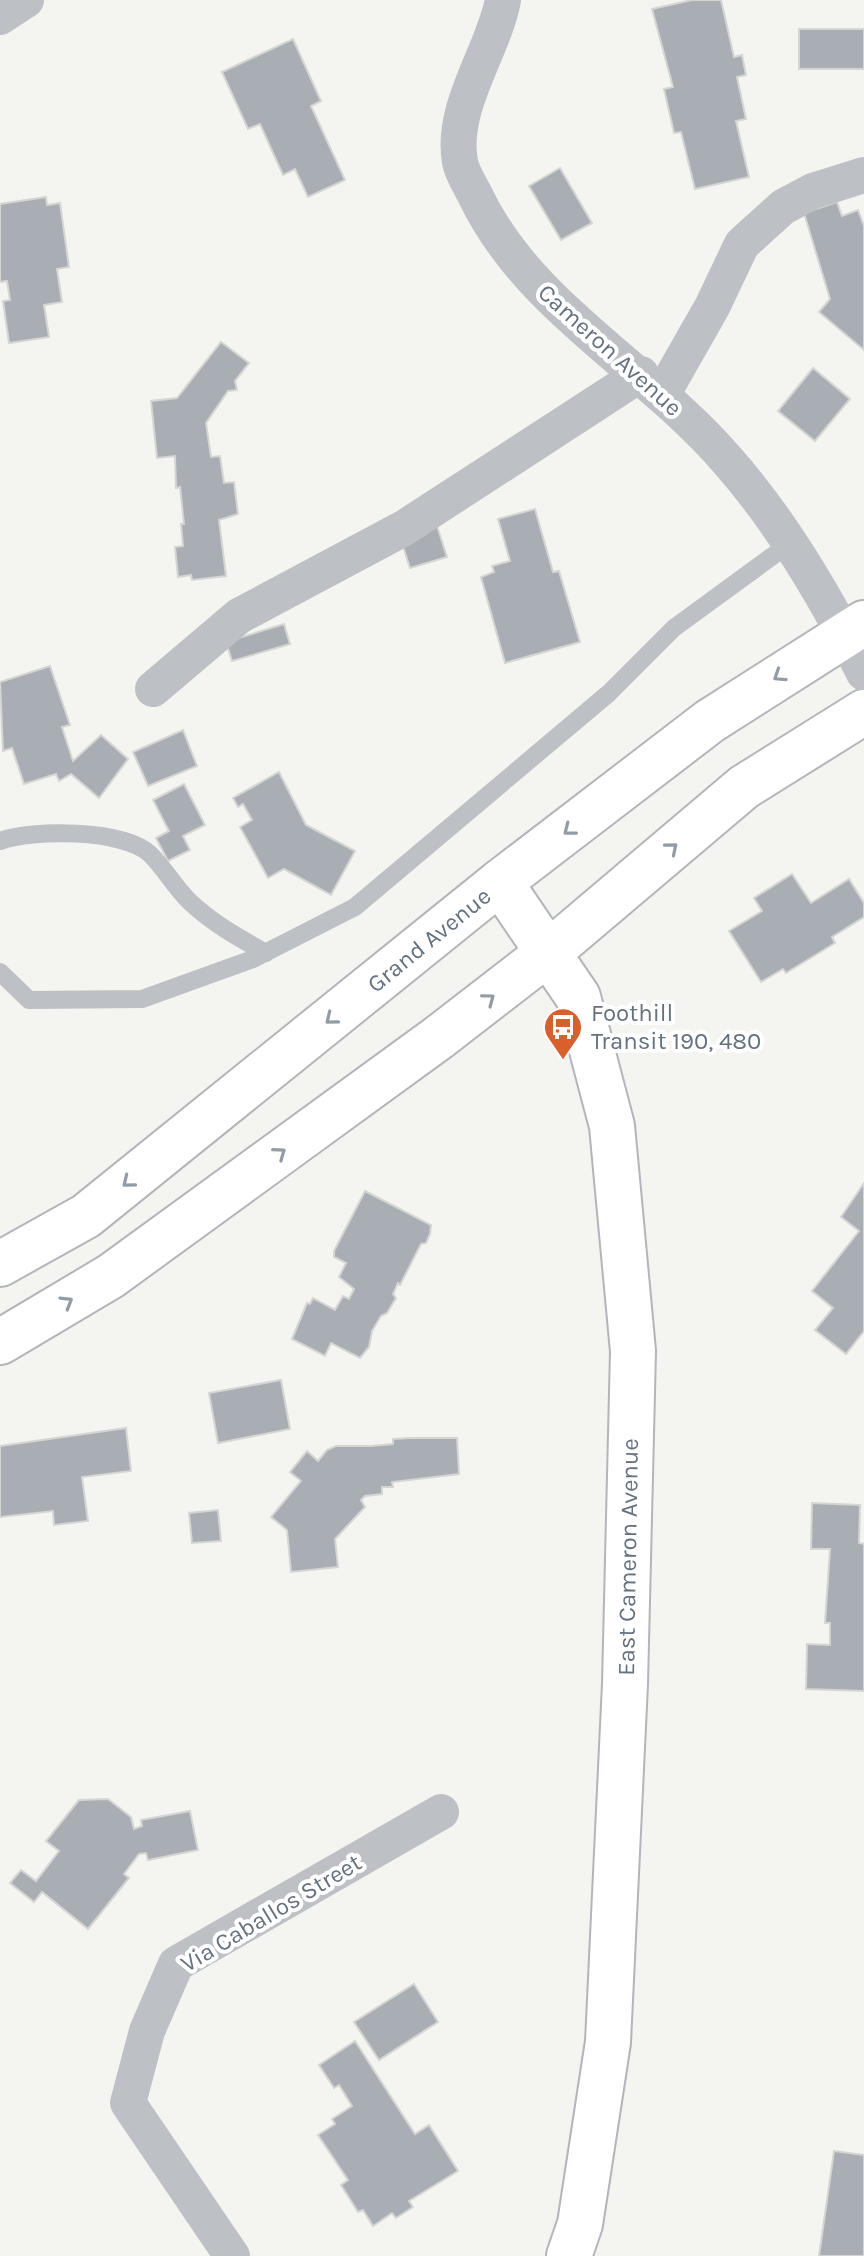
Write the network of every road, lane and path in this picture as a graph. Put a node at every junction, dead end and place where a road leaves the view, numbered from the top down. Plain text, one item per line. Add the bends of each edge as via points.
1 (26, 0) edge
2 (503, 0) edge
3 (0, 17) edge
4 (864, 175) edge
5 (652, 384) junction
6 (789, 544) junction
7 (854, 628) edge
8 (864, 673) edge
9 (153, 689) dead end
10 (864, 712) edge
11 (0, 841) edge
12 (500, 882) junction
13 (266, 953) junction
14 (548, 953) junction
15 (0, 972) edge
16 (0, 1264) edge
17 (0, 1342) edge
18 (441, 1812) dead end
19 (232, 2256) edge
20 (569, 2256) edge

1 - 3 street
2 - 5 street, Cameron Avenue via 459,137 460,164 486,220 534,283
4 - 5 street via 793,202 742,244 712,307
5 - 6 street, Cameron Avenue via 728,460
5 - 9 street via 404,528 239,616
6 - 7 street, Cameron Avenue
6 - 13 lane via 674,628 609,693 382,888
7 - 8 street, Cameron Avenue
7 -> 12 main road, Grand Avenue via 710,721
14 -> 10 main road via 744,787
11 - 13 lane via 26,834 103,836 130,843 149,853 191,902 227,932
12 - 14 main road, East Cameron Avenue
12 -> 16 main road, Grand Avenue via 86,1216
13 - 15 lane via 142,999 29,1000
17 -> 14 main road via 111,1276
14 - 20 main road, East Cameron Avenue via 578,997 612,1126 633,1351 625,1684 608,2042 580,2224
18 - 19 street, Via Caballos Street via 176,1964 147,2031 128,2103

